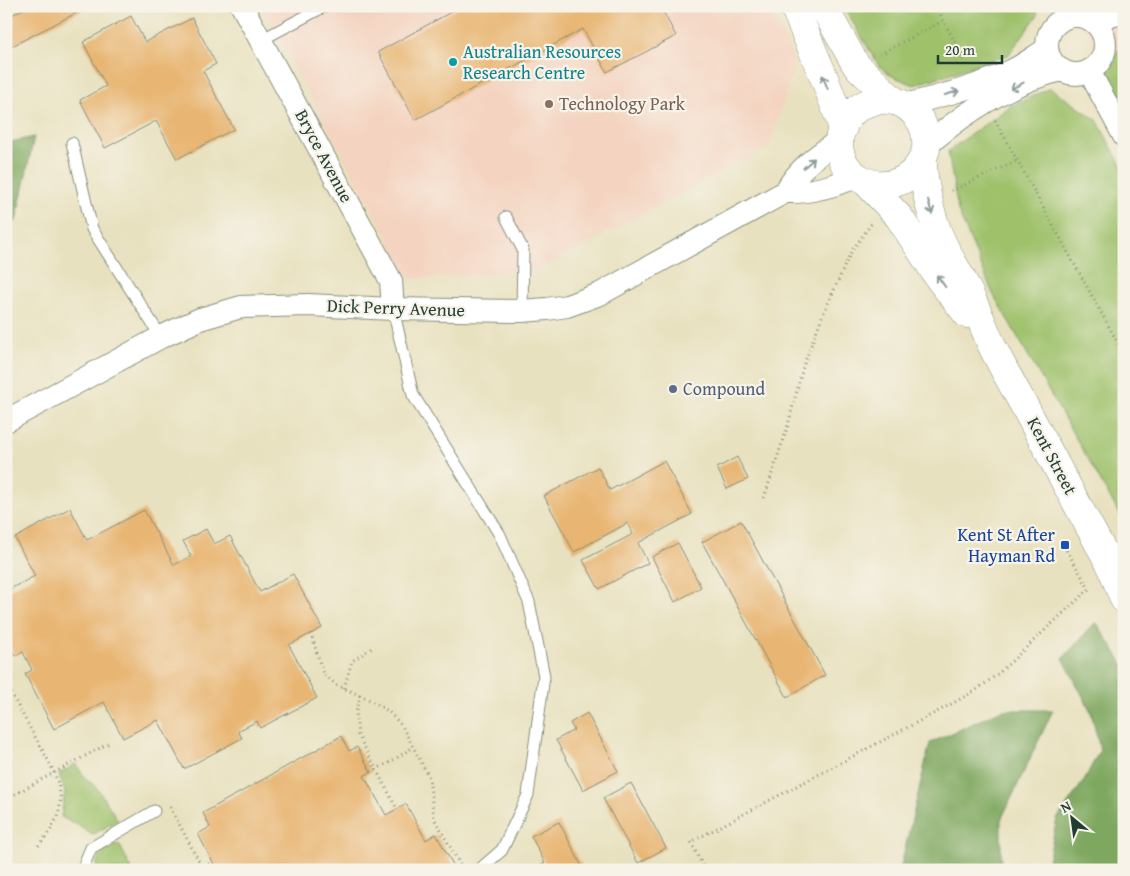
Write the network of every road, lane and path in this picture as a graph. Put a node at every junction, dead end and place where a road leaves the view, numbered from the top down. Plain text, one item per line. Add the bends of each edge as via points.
1 (242, 6) edge
2 (325, 6) edge
3 (794, 6) edge
4 (823, 6) edge
5 (936, 6) edge
6 (1058, 13) edge
7 (1124, 13) edge
8 (943, 21) junction
9 (1095, 22) junction
10 (1115, 39) edge
11 (261, 40) junction
12 (1047, 49) junction
13 (856, 66) junction
14 (1062, 70) junction
15 (1089, 71) junction
16 (981, 94) junction
17 (899, 103) junction
18 (841, 134) junction
19 (1124, 136) edge
20 (72, 143) dead end
21 (925, 152) junction
22 (861, 179) junction
23 (785, 192) junction
24 (506, 217) dead end
25 (871, 223) dead end
26 (393, 309) junction
27 (522, 311) junction
28 (161, 337) junction
29 (992, 346) junction
30 (1124, 354) edge
31 (6, 421) edge
32 (764, 498) dead end
33 (1066, 549) dead end
34 (1117, 573) edge
35 (1124, 599) edge
36 (311, 633) dead end
37 (372, 648) dead end
38 (6, 684) edge
39 (344, 688) junction
40 (360, 695) junction
41 (112, 742) dead end
42 (413, 747) junction
43 (373, 771) junction
44 (55, 773) junction
45 (6, 799) edge
46 (168, 803) dead end
47 (397, 809) dead end
48 (154, 811) dead end
49 (38, 846) dead end
50 (213, 862) dead end
51 (85, 870) edge
52 (463, 870) edge
53 (479, 870) edge
54 (705, 870) edge

1 - 11 street, Bryce Avenue
2 - 11 lane
18 -> 3 main road via 825,80
4 - 13 main road
5 - 8 path
6 - 9 street via 1088,17
6 - 12 street via 1047,40
7 - 9 street
8 - 13 path
8 - 16 path
9 - 10 street
10 - 15 street
11 - 26 street, Bryce Avenue via 391,281
12 - 14 street via 1052,62
12 - 16 street
13 - 17 main road
14 - 15 street via 1075,74
14 -> 16 street
15 - 19 street
17 -> 16 street via 953,93
16 - 21 street
16 - 30 path
17 - 18 main road via 881,99 863,104 849,116
17 - 21 main road via 915,113 922,123 926,134
18 - 22 main road via 844,161
23 -> 18 street, Dick Perry Avenue via 793,178
20 - 28 lane via 92,230
21 - 22 main road via 911,175 900,182 886,186
21 -> 29 main road, Kent Street via 928,201 937,229
22 - 23 street, Dick Perry Avenue via 802,192
29 -> 22 main road, Kent Street via 940,280 899,217
23 - 27 street, Dick Perry Avenue via 600,294 566,306
24 - 27 lane via 523,250
25 - 32 path via 851,252 821,319 803,367
26 - 27 street, Dick Perry Avenue
26 - 28 street, Dick Perry Avenue via 308,304 241,307 200,319
26 - 53 lane via 413,395 500,535 529,602 544,676 528,794 502,850
28 - 31 street, Dick Perry Avenue
29 - 34 main road, Kent Street
33 - 54 path via 1089,589 1000,672 948,706 691,842
34 - 35 main road, Kent Street
36 - 39 path via 323,674
37 - 39 path via 352,662
38 - 44 path
39 - 40 path
40 - 42 path via 388,711 402,726
40 - 43 path via 356,712 358,735
41 - 44 path
42 - 43 path
42 - 52 path via 429,777 434,818
43 - 47 path
44 - 45 path
44 - 49 path via 60,804 57,818
46 - 50 path via 202,868
48 - 51 lane via 91,848

